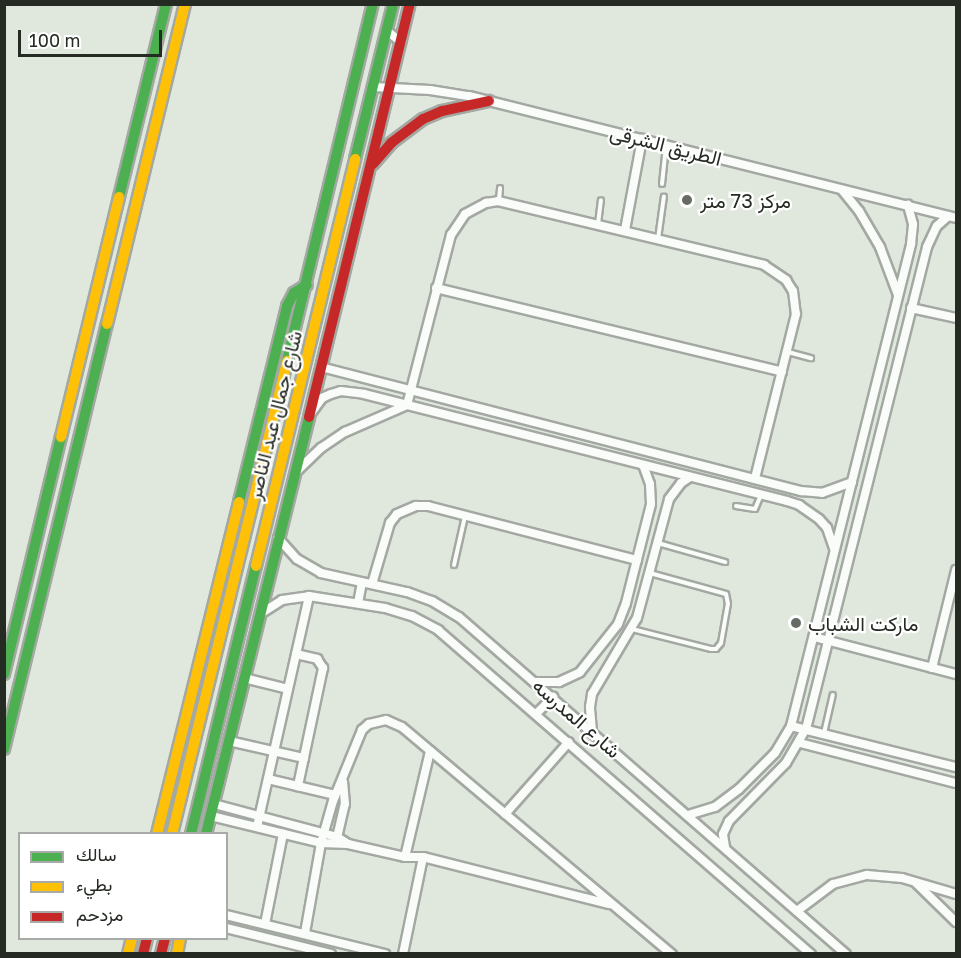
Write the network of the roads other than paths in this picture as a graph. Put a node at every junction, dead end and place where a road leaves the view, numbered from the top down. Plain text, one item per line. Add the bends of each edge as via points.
1 (166, 4) edge
2 (185, 4) edge
3 (373, 4) edge
4 (393, 4) edge
5 (410, 4) edge
6 (387, 32) junction
7 (401, 42) junction
8 (373, 87) junction
9 (390, 88) junction
10 (489, 100) junction
11 (133, 139) junction
12 (642, 139) junction
13 (151, 143) junction
14 (666, 145) junction
15 (370, 169) junction
16 (662, 184) dead end
17 (500, 188) dead end
18 (841, 189) junction
19 (664, 196) dead end
20 (346, 200) junction
21 (498, 201) junction
22 (601, 201) dead end
23 (327, 202) junction
24 (908, 205) junction
25 (952, 217) edge
26 (598, 224) junction
27 (625, 230) junction
28 (658, 239) junction
29 (307, 285) junction
30 (436, 288) junction
31 (898, 297) junction
32 (911, 308) junction
33 (957, 318) edge
34 (788, 352) junction
35 (811, 358) dead end
36 (321, 367) junction
37 (782, 372) junction
38 (411, 390) junction
39 (407, 405) junction
40 (307, 421) junction
41 (643, 465) junction
42 (293, 475) junction
43 (690, 477) junction
44 (755, 479) junction
45 (852, 482) junction
46 (791, 488) junction
47 (761, 495) junction
48 (788, 501) junction
49 (736, 506) dead end
50 (466, 516) junction
51 (235, 519) junction
52 (249, 522) junction
53 (278, 538) junction
54 (657, 542) junction
55 (835, 551) junction
56 (638, 560) junction
57 (724, 562) dead end
58 (453, 565) dead end
59 (957, 570) edge
60 (650, 573) junction
61 (362, 582) junction
62 (372, 584) junction
63 (309, 596) junction
64 (358, 603) junction
65 (260, 614) junction
66 (632, 629) junction
67 (814, 637) junction
68 (828, 641) junction
69 (296, 654) junction
70 (932, 668) junction
71 (4, 674) edge
72 (957, 674) edge
73 (244, 678) junction
74 (536, 682) junction
75 (288, 689) junction
76 (833, 695) dead end
77 (553, 697) junction
78 (537, 713) junction
79 (791, 726) junction
80 (806, 729) junction
81 (592, 731) junction
82 (824, 734) junction
83 (182, 735) junction
84 (195, 738) junction
85 (229, 741) junction
86 (569, 742) junction
87 (800, 743) junction
88 (4, 750) edge
89 (430, 750) junction
90 (274, 751) junction
91 (304, 758) junction
92 (957, 767) edge
93 (268, 779) junction
94 (343, 782) junction
95 (957, 783) edge
96 (298, 786) junction
97 (335, 795) junction
98 (214, 804) junction
99 (506, 814) junction
100 (688, 815) junction
101 (211, 816) junction
102 (260, 816) junction
103 (257, 827) junction
104 (158, 832) edge
105 (172, 832) edge
106 (191, 832) edge
107 (207, 832) edge
108 (324, 833) junction
109 (283, 834) junction
110 (336, 841) junction
111 (321, 843) junction
112 (725, 847) junction
113 (405, 857) junction
114 (423, 857) junction
115 (915, 882) junction
116 (957, 894) edge
117 (613, 905) junction
118 (797, 911) junction
119 (231, 916) edge
120 (957, 922) edge
121 (265, 924) junction
122 (230, 929) edge
123 (305, 933) junction
124 (301, 950) edge
125 (331, 954) edge
126 (385, 954) edge
127 (403, 954) edge
128 (672, 954) edge
129 (811, 954) edge
130 (846, 954) edge

1 - 11 main road
2 - 13 main road
3 - 23 main road, شارع جمال عبد الناصر
4 - 6 main road, شارع جمال عبد الناصر
5 - 7 main road
6 - 7 street
6 - 8 main road, شارع جمال عبد الناصر
7 - 9 main road
8 - 9 street, الطريق الشرقى
8 - 20 main road, شارع جمال عبد الناصر
9 - 10 street, الطريق الشرقى via 450,92
9 - 15 main road
10 - 12 street, الطريق الشرقى
10 - 15 main road via 423,119 391,143
11 - 13 main road
11 - 71 main road
12 - 14 street, الطريق الشرقى
12 - 27 street
13 - 88 main road
14 - 16 lane
14 - 18 street, الطريق الشرقى
15 - 36 main road
17 - 21 lane
18 - 24 street, الطريق الشرقى
18 - 31 street via 874,235
19 - 28 lane
20 - 23 main road via 339,206
20 - 106 main road, شارع جمال عبد الناصر
21 - 26 street
21 - 30 street via 475,207 457,224
22 - 26 lane
23 - 29 main road, شارع جمال عبد الناصر
24 - 25 street, الطريق الشرقى
24 - 31 street via 913,234
25 - 32 street via 937,226 929,239
26 - 27 street
27 - 28 street
28 - 34 street via 776,271 786,280 796,304
29 - 51 main road via 294,293 287,306
29 - 52 main road, شارع جمال عبد الناصر
30 - 37 street
30 - 38 street
31 - 45 street
32 - 33 street
32 - 68 street
34 - 35 lane
34 - 37 street
36 - 38 street
36 - 40 main road
37 - 44 street
38 - 39 street
38 - 44 street
39 - 40 street via 341,391 322,398
39 - 41 street
39 - 42 street via 345,432
40 - 42 main road
41 - 43 street
41 - 56 street via 650,484 651,504
42 - 53 main road
43 - 47 street
43 - 54 street via 669,500
44 - 46 street
45 - 46 street via 822,493
45 - 55 street
46 - 48 street
47 - 48 street
47 - 49 lane via 755,509
48 - 55 street via 819,519
50 - 56 street
50 - 58 lane
50 - 62 street via 428,506 407,508 397,514 386,533
51 - 52 main road
51 - 83 main road
52 - 84 main road, شارع جمال عبد الناصر
53 - 61 street, شارع المدرسه via 286,550 308,567
53 - 65 main road
54 - 57 lane
54 - 60 street
55 - 67 street
56 - 74 street via 621,617 588,663 570,678
59 - 70 street
60 - 66 street
60 - 66 lane via 726,594 729,604 721,642 711,649
61 - 62 street, شارع المدرسه
61 - 64 street
62 - 74 street, شارع المدرسه via 407,592 444,607
63 - 64 street, شارع المدرسه
63 - 65 street, شارع المدرسه via 282,600
63 - 69 street
64 - 78 street, شارع المدرسه via 412,616 438,630
65 - 73 main road
66 - 81 street via 592,694
67 - 68 street
67 - 79 street
68 - 70 street
68 - 80 street
69 - 75 street
69 - 91 street via 317,658 323,668
70 - 72 street
73 - 75 street
73 - 85 main road
74 - 77 street, شارع المدرسه
75 - 90 street
76 - 82 lane
77 - 78 street
77 - 81 street, شارع المدرسه
78 - 86 street, شارع المدرسه
79 - 80 street
79 - 100 street via 775,753 739,789 714,807
80 - 82 street
80 - 87 street
81 - 100 street, شارع المدرسه
82 - 92 street
83 - 84 main road
83 - 104 main road
84 - 105 main road, شارع جمال عبد الناصر
85 - 90 street
85 - 98 main road
86 - 99 street
86 - 129 street, شارع المدرسه
87 - 95 street
87 - 112 street via 786,763 729,821 723,834
89 - 94 street via 395,722 377,720 362,730
89 - 99 street
89 - 113 street
90 - 91 street
90 - 93 street
91 - 96 street
93 - 96 street
93 - 102 street
94 - 97 street
94 - 110 street via 345,804
96 - 97 street
97 - 108 street
98 - 101 main road
98 - 102 street
99 - 117 street
100 - 112 street, شارع المدرسه
101 - 103 street
101 - 107 main road
102 - 103 street
102 - 108 street
103 - 109 street
108 - 110 street
108 - 111 street
109 - 111 street
109 - 121 street
110 - 111 street
110 - 113 street
111 - 123 street
112 - 118 street, شارع المدرسه
113 - 114 street
114 - 117 street
114 - 127 street
115 - 116 street
115 - 118 street via 885,875 850,878 821,891
115 - 120 street
117 - 128 street
118 - 130 street, شارع المدرسه
119 - 121 street
119 - 122 street
121 - 123 street
122 - 124 street
123 - 126 street
124 - 125 street

